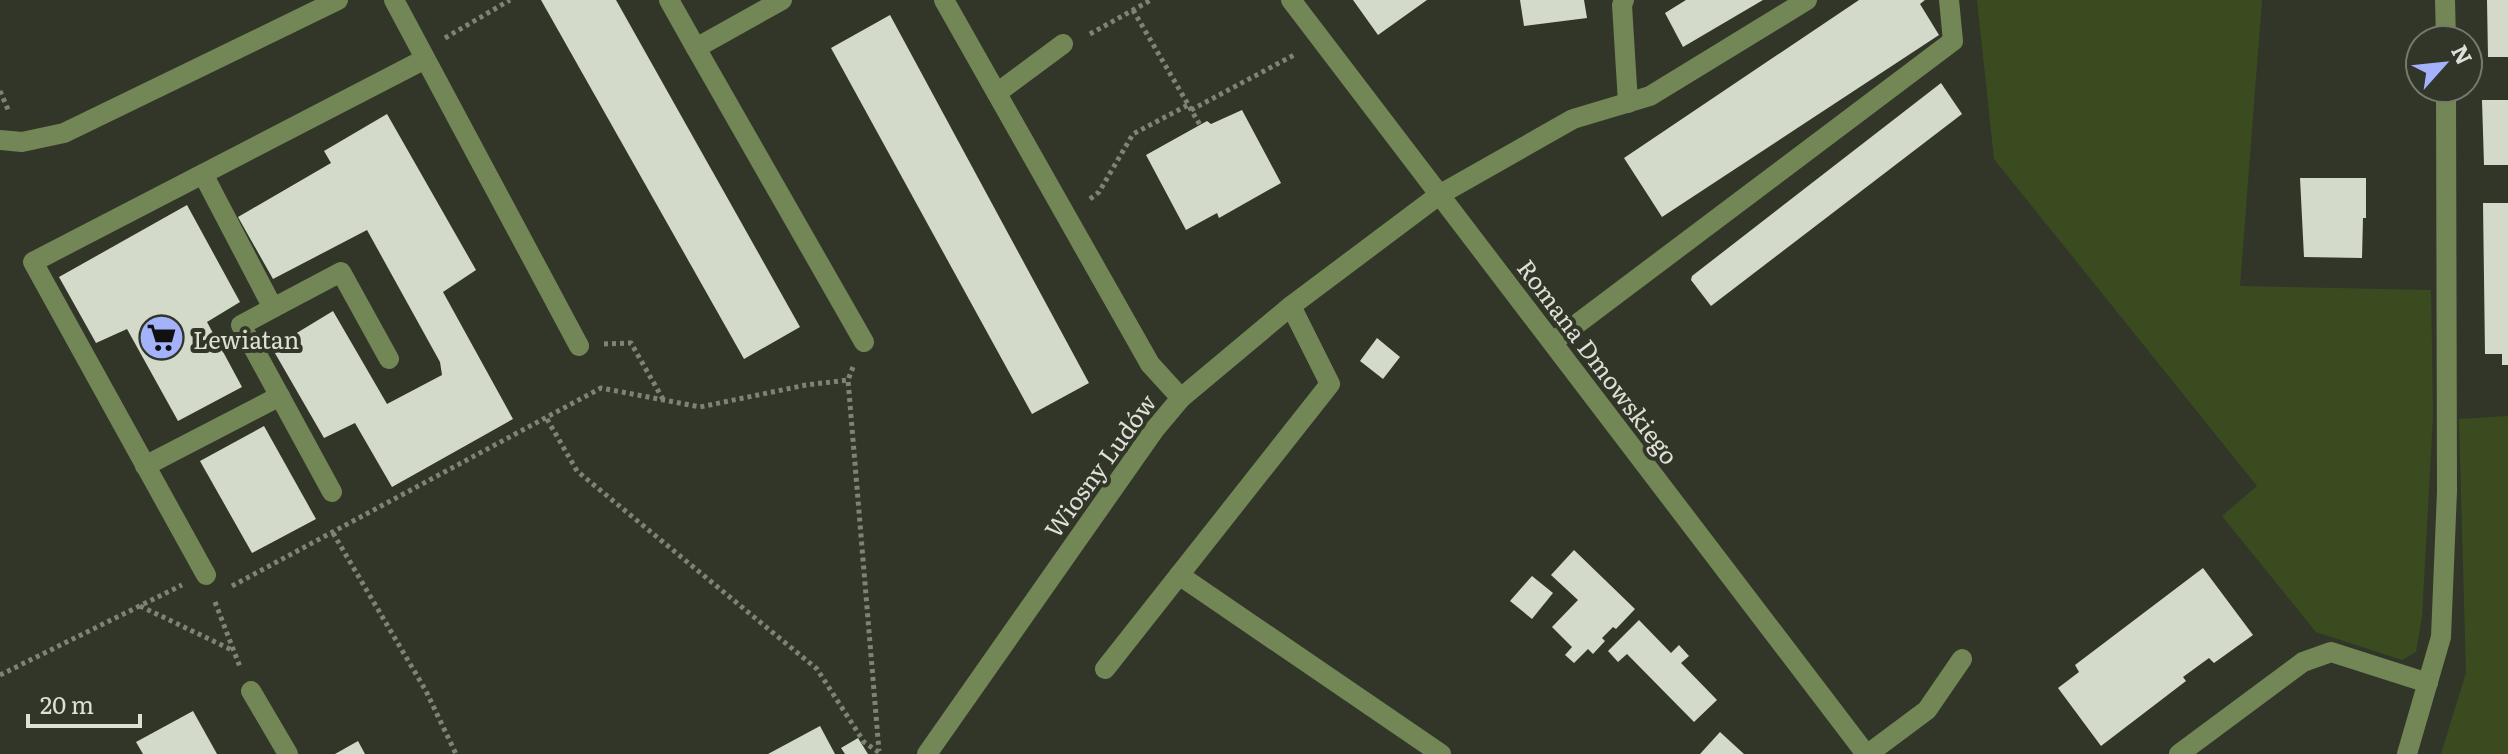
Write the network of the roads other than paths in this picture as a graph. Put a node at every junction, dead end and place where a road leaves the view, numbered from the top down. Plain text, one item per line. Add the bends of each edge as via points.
1 (338, 0) edge
2 (394, 0) edge
3 (669, 0) edge
4 (782, 0) edge
5 (944, 0) edge
6 (1291, 0) edge
7 (1624, 0) edge
8 (1807, 0) edge
9 (1949, 0) edge
10 (2445, 0) edge
11 (2446, 24) edge
12 (1063, 44) road end
13 (696, 48) junction
14 (423, 55) junction
15 (997, 93) junction
16 (1628, 103) junction
17 (2446, 104) edge
18 (0, 140) edge
19 (203, 174) junction
20 (1439, 195) junction
21 (1291, 306) junction
22 (273, 308) junction
23 (864, 342) road end
24 (1553, 342) junction
25 (579, 346) dead end
26 (389, 359) dead end
27 (280, 396) junction
28 (1181, 398) junction
29 (145, 466) junction
30 (332, 492) dead end
31 (206, 575) dead end
32 (1179, 575) junction
33 (1962, 659) dead end
34 (1105, 669) dead end
35 (2428, 683) junction
36 (251, 691) dead end
37 (288, 754) edge
38 (927, 754) edge
39 (1441, 754) edge
40 (1867, 754) edge
41 (2179, 754) edge
42 (2407, 754) edge

1 - 18 street via 64,133 22,142
2 - 14 street
3 - 13 street
4 - 13 street
5 - 15 street
6 - 20 street, Romana Dmowskiego
7 - 16 street
8 - 16 street, Wiosny Ludów via 1650,96
9 - 24 street via 1953,41
10 - 11 street
12 - 15 street
13 - 23 street
14 - 19 street
14 - 25 street
15 - 28 street via 1150,364
16 - 20 street, Wiosny Ludów via 1573,119
17 - 35 street via 2447,491 2441,637
19 - 22 street
19 - 29 street via 33,262
20 - 21 street, Wiosny Ludów
20 - 24 street, Romana Dmowskiego
21 - 28 street, Wiosny Ludów
21 - 32 street via 1330,384
22 - 26 street via 341,272
22 - 27 street via 241,325
24 - 40 street, Romana Dmowskiego
27 - 29 street
27 - 30 street
28 - 38 street, Wiosny Ludów
29 - 31 street
32 - 34 street
32 - 39 street
33 - 40 street via 1927,710
35 - 41 street via 2331,652 2303,662
35 - 42 street
36 - 37 street

